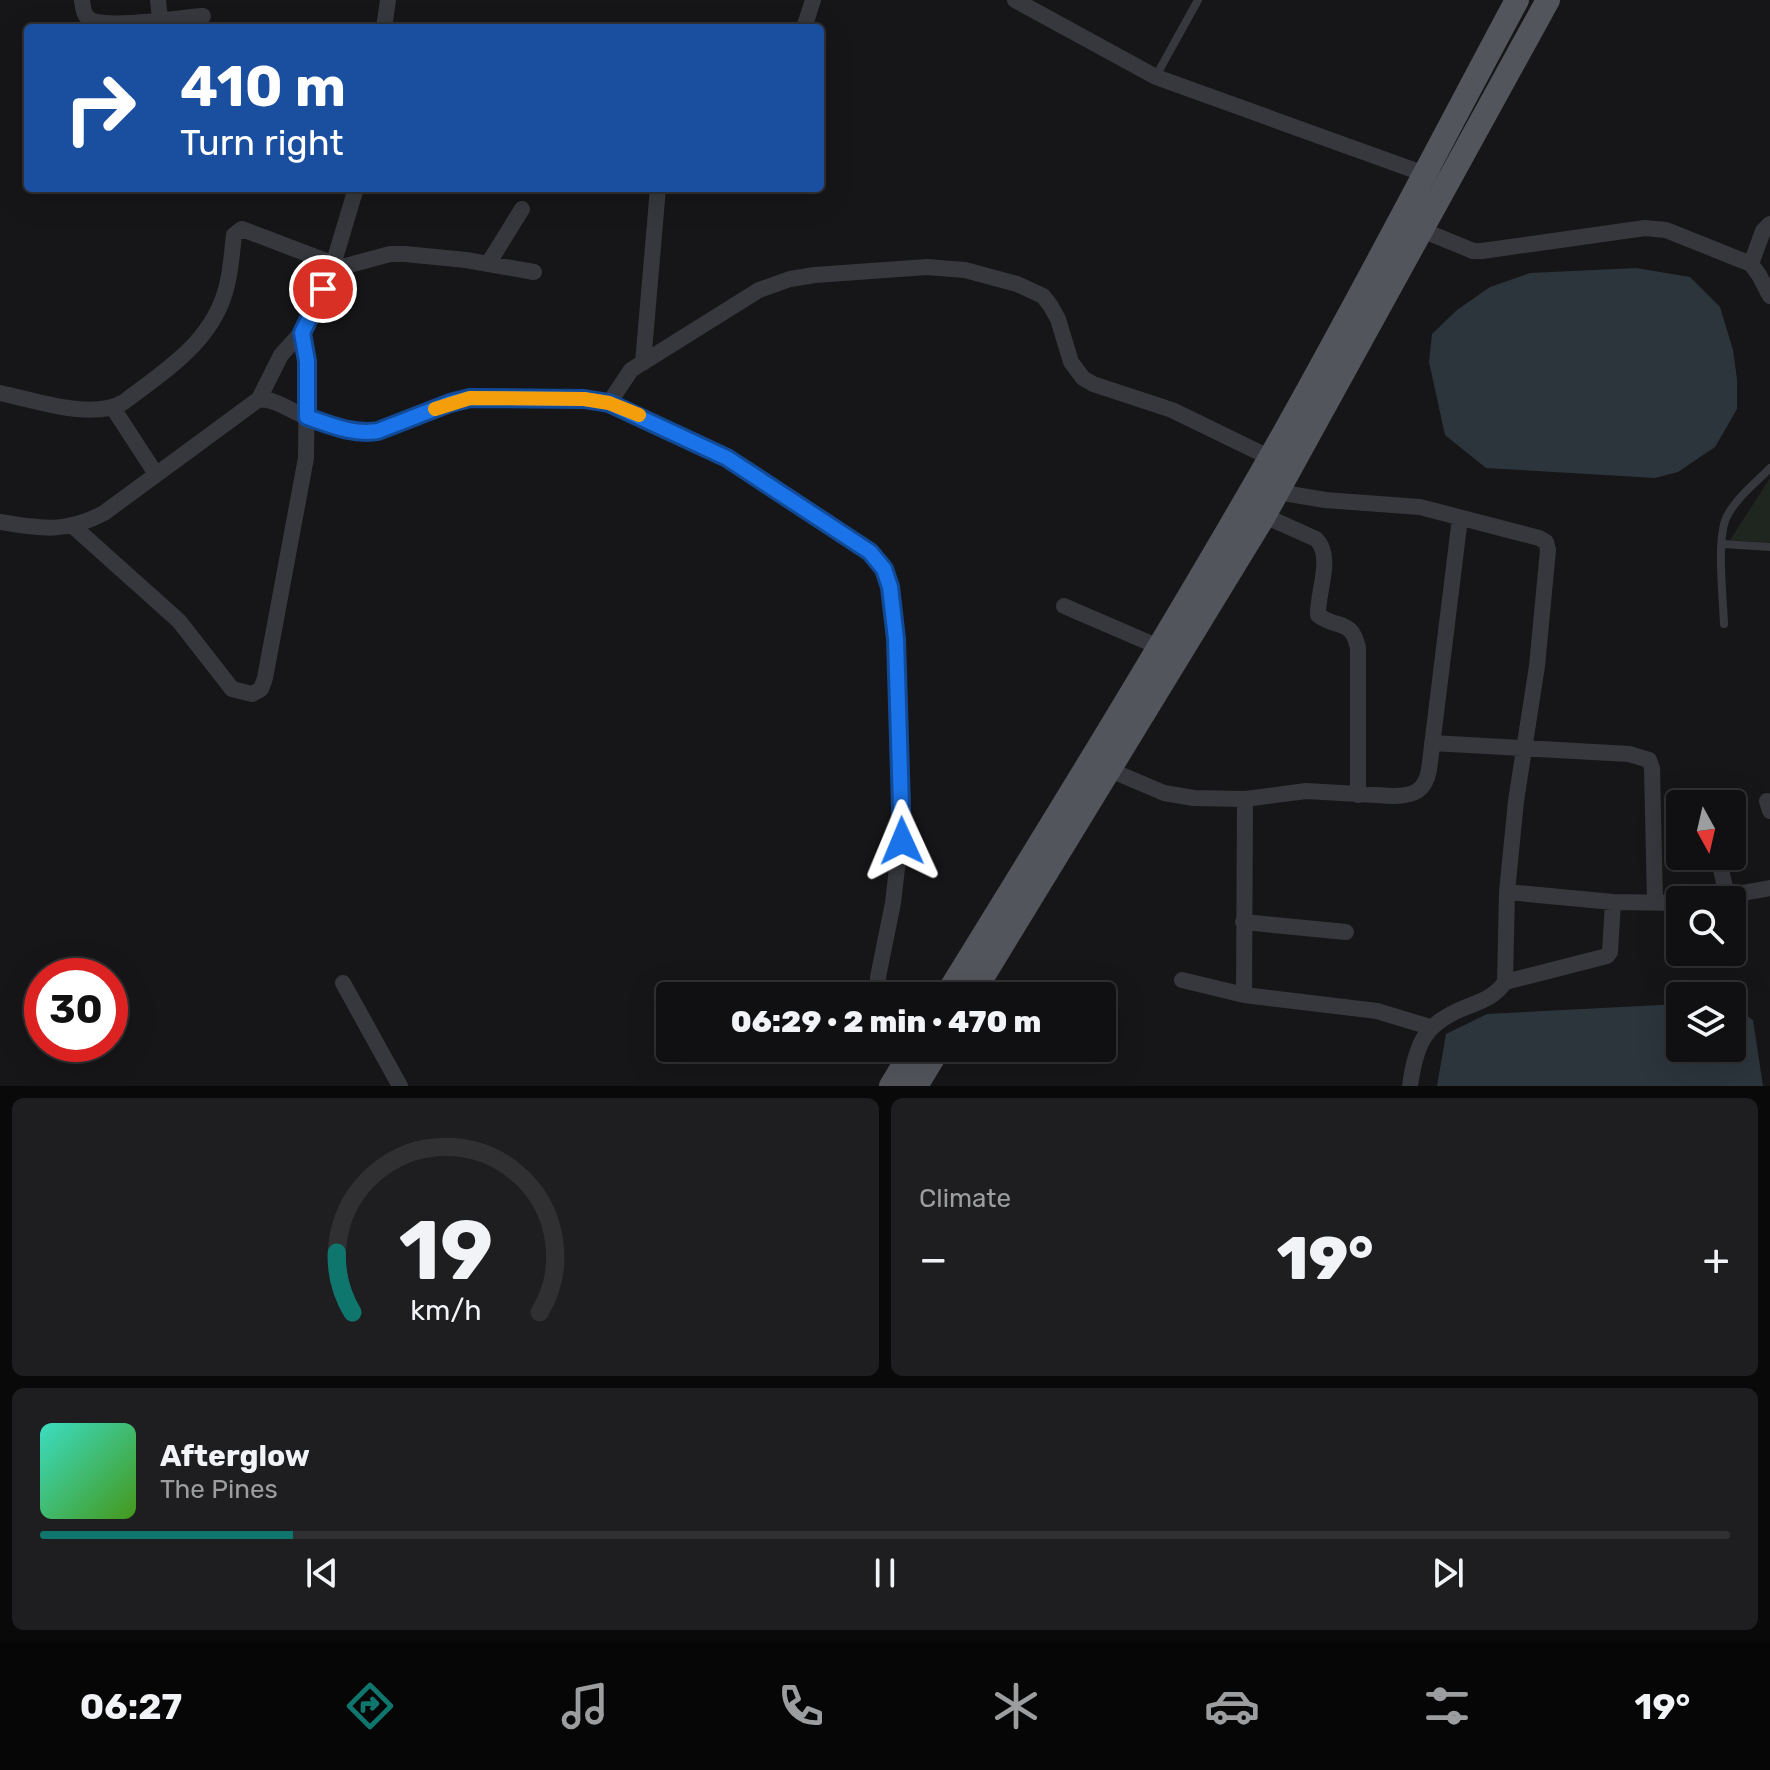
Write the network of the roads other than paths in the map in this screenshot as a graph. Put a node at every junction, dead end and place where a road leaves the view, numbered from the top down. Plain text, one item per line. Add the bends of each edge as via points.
1 (82, 0) edge
2 (158, 0) edge
3 (388, 0) edge
4 (813, 0) edge
5 (1015, 0) edge
6 (1198, 0) edge
7 (1517, 0) edge
8 (1548, 0) edge
9 (203, 16) dead end
10 (160, 19) junction
11 (385, 24) edge
12 (805, 24) edge
13 (1156, 77) junction
14 (1437, 178) junction
15 (355, 192) edge
16 (658, 192) edge
17 (522, 209) dead end
18 (1770, 224) edge
19 (1422, 230) junction
20 (488, 264) junction
21 (1751, 264) junction
22 (333, 265) junction
23 (534, 272) dead end
24 (1770, 296) edge
25 (302, 333) junction
26 (643, 363) junction
27 (0, 393) edge
28 (259, 399) junction
29 (609, 403) junction
30 (113, 408) junction
31 (307, 417) junction
32 (1281, 463) junction
33 (1770, 468) edge
34 (156, 474) junction
35 (1278, 492) junction
36 (1242, 504) junction
37 (1264, 516) junction
38 (1460, 518) junction
39 (0, 522) edge
40 (74, 527) junction
41 (1723, 544) junction
42 (1770, 547) edge
43 (1064, 606) dead end
44 (1724, 624) dead end
45 (1159, 647) junction
46 (1432, 743) junction
47 (1526, 747) junction
48 (1110, 770) junction
49 (1358, 795) junction
50 (1245, 799) junction
51 (1770, 888) edge
52 (1507, 892) junction
53 (1746, 892) edge
54 (1613, 902) junction
55 (1655, 903) junction
56 (1666, 903) edge
57 (1243, 922) junction
58 (1346, 932) dead end
59 (1182, 980) dead end
60 (878, 982) edge
61 (955, 982) edge
62 (980, 982) edge
63 (1505, 982) junction
64 (343, 983) dead end
65 (1244, 995) junction
66 (1430, 1027) junction
67 (906, 1062) edge
68 (931, 1062) edge
69 (400, 1086) edge
70 (891, 1086) edge
71 (916, 1086) edge
72 (1410, 1086) edge

1 - 10 street via 92,21
2 - 10 street
3 - 11 street
4 - 12 street
5 - 13 street
6 - 13 lane
7 - 14 main road
8 - 14 main road
9 - 10 street
13 - 14 street
14 - 19 main road
14 - 32 main road
15 - 22 street
16 - 26 street
17 - 20 street
18 - 21 street
19 - 21 street via 1482,251 1626,230 1666,230
19 - 32 main road
20 - 22 street via 390,254 348,267
20 - 23 street
21 - 24 street
22 - 25 street
22 - 30 street via 247,230 237,231 227,287 206,333 184,356
25 - 28 street via 281,355
25 - 31 street
26 - 29 street via 622,380
26 - 32 street via 759,290 790,279 927,267 965,270 1043,296 1083,378 1172,410
27 - 30 street via 78,409
28 - 31 street
28 - 34 street
29 - 31 street via 488,397 450,403 366,433
29 - 60 street via 727,458 870,552 884,569 896,639 902,824
30 - 34 street
31 - 40 street via 303,479 265,678 252,694 232,689 179,621
32 - 35 main road
32 - 36 main road
33 - 41 lane via 1729,514
34 - 40 street via 104,513
35 - 37 main road
35 - 38 street via 1420,507
36 - 37 street
36 - 45 main road
37 - 48 main road
37 - 49 street via 1321,544 1318,615 1351,630 1356,638
38 - 46 street
38 - 47 street via 1546,542
39 - 40 street via 38,529
41 - 42 lane
41 - 44 lane
43 - 45 street
45 - 61 main road
46 - 47 street
46 - 49 street via 1427,779 1417,792
47 - 52 street
47 - 55 street via 1649,760
48 - 50 street via 1177,796
48 - 62 main road
49 - 50 street via 1306,791
50 - 57 street
51 - 53 street
52 - 54 street
52 - 63 street
54 - 55 street
54 - 63 street via 1607,956
55 - 56 street
57 - 58 street
57 - 65 street
59 - 65 street
63 - 66 street via 1485,1000
64 - 69 street
65 - 66 street via 1377,1011
66 - 72 street via 1413,1064
67 - 70 main road
68 - 71 main road

